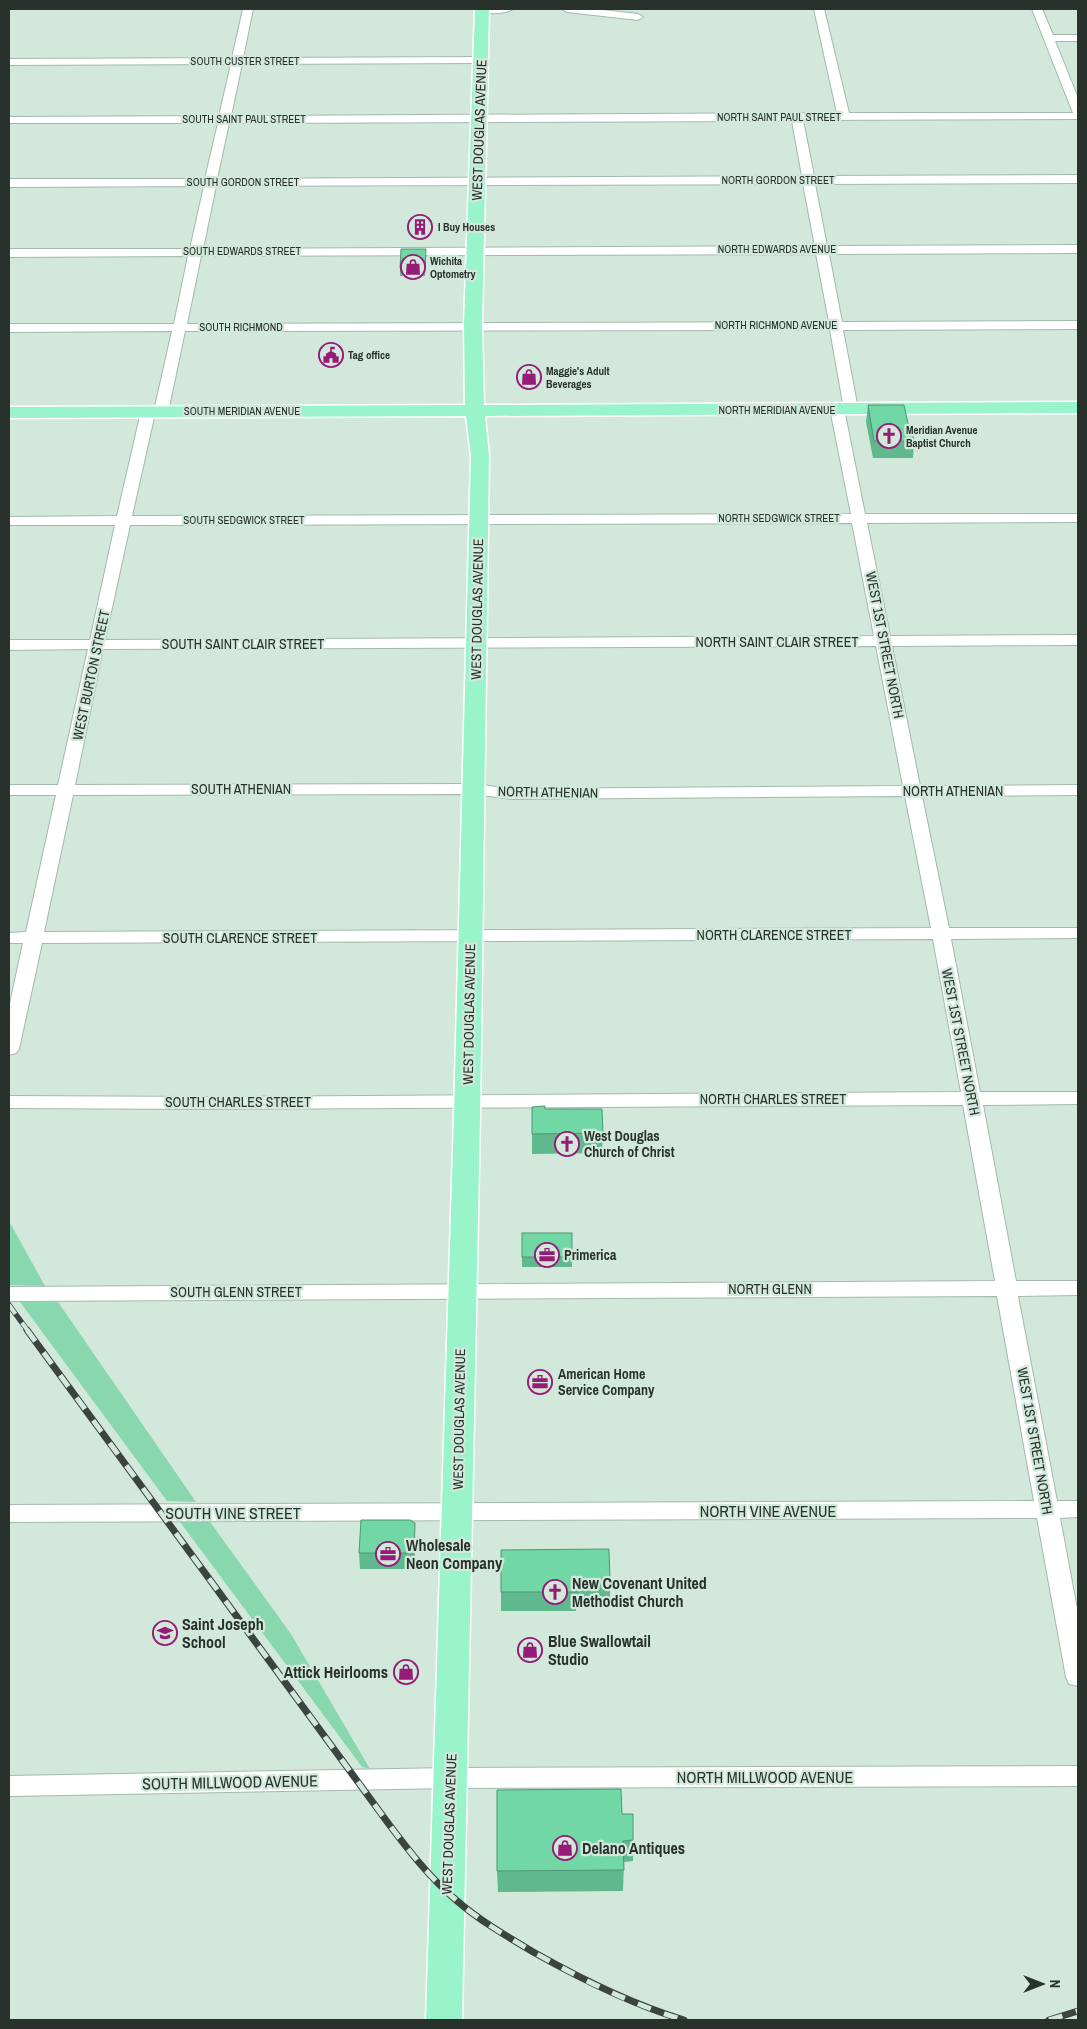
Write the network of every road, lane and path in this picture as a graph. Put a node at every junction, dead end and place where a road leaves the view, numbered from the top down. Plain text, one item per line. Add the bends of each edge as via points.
1 (248, 9) edge
2 (482, 9) edge
3 (508, 9) edge
4 (567, 9) edge
5 (819, 9) edge
6 (1038, 9) edge
7 (638, 16) dead end
8 (1049, 38) junction
9 (1078, 38) edge
10 (480, 60) junction
11 (237, 61) junction
12 (9, 62) edge
13 (1073, 87) edge
14 (1078, 112) edge
15 (1078, 116) edge
16 (797, 117) junction
17 (844, 117) junction
18 (479, 118) junction
19 (223, 119) junction
20 (9, 120) edge
21 (807, 180) junction
22 (1078, 180) edge
23 (477, 181) junction
24 (210, 182) junction
25 (9, 183) edge
26 (822, 249) junction
27 (1078, 249) edge
28 (475, 250) junction
29 (196, 251) junction
30 (9, 253) edge
31 (1078, 324) edge
32 (473, 325) junction
33 (837, 325) junction
34 (179, 327) junction
35 (9, 328) edge
36 (1078, 408) edge
37 (844, 409) junction
38 (475, 410) junction
39 (9, 412) edge
40 (155, 412) junction
41 (860, 518) junction
42 (1078, 518) edge
43 (479, 519) junction
44 (9, 521) edge
45 (123, 521) junction
46 (1078, 640) edge
47 (884, 641) junction
48 (476, 643) junction
49 (9, 645) edge
50 (98, 645) junction
51 (1078, 780) edge
52 (913, 786) junction
53 (474, 789) junction
54 (9, 790) edge
55 (66, 790) junction
56 (1078, 790) edge
57 (1078, 933) edge
58 (941, 934) junction
59 (470, 937) junction
60 (9, 938) edge
61 (34, 938) junction
62 (9, 1049) edge
63 (972, 1098) junction
64 (1078, 1098) edge
65 (467, 1100) junction
66 (9, 1102) edge
67 (1008, 1288) junction
68 (1078, 1288) edge
69 (462, 1290) junction
70 (9, 1294) edge
71 (1048, 1509) junction
72 (1078, 1509) edge
73 (457, 1513) junction
74 (9, 1514) edge
75 (1078, 1677) edge
76 (1078, 1776) edge
77 (451, 1778) junction
78 (9, 1786) edge
79 (444, 2020) edge

1 - 11 street, WEST BURTON STREET
2 - 3 street
2 - 10 main road, WEST DOUGLAS AVENUE
4 - 7 street
5 - 17 street
6 - 8 street
8 - 9 street
8 - 13 street
10 - 11 street, SOUTH CUSTER STREET
10 - 18 main road, WEST DOUGLAS AVENUE
11 - 12 street, SOUTH CUSTER STREET
11 - 19 street, WEST BURTON STREET
13 - 14 street
15 - 17 street, NORTH SAINT PAUL STREET
16 - 17 street, NORTH SAINT PAUL STREET
16 - 18 street, NORTH SAINT PAUL STREET
16 - 21 street, WEST 1ST STREET NORTH
18 - 19 street, SOUTH SAINT PAUL STREET
18 - 23 main road, WEST DOUGLAS AVENUE
19 - 20 street, SOUTH SAINT PAUL STREET
19 - 24 street, WEST BURTON STREET
21 - 22 street, NORTH GORDON STREET
21 - 23 street, NORTH GORDON STREET
21 - 26 street, WEST 1ST STREET NORTH
23 - 24 street, SOUTH GORDON STREET
23 - 28 main road, WEST DOUGLAS AVENUE
24 - 25 street, SOUTH GORDON STREET
24 - 29 street, WEST BURTON STREET
26 - 27 street, NORTH EDWARDS AVENUE
26 - 28 street, NORTH EDWARDS AVENUE
26 - 33 street, WEST 1ST STREET NORTH
28 - 29 street, SOUTH EDWARDS STREET
28 - 32 main road, WEST DOUGLAS AVENUE
29 - 30 street, SOUTH EDWARDS STREET
29 - 34 street, WEST BURTON STREET
31 - 33 street, NORTH RICHMOND AVENUE
32 - 33 street, NORTH RICHMOND AVENUE
32 - 34 street, SOUTH RICHMOND
32 - 38 main road, WEST DOUGLAS AVENUE
33 - 37 street, WEST 1ST STREET NORTH
34 - 35 street, SOUTH RICHMOND
34 - 40 street, WEST BURTON STREET
36 - 37 main road, NORTH MERIDIAN AVENUE
37 - 38 main road, NORTH MERIDIAN AVENUE
37 - 41 street, WEST 1ST STREET NORTH
38 - 40 main road, SOUTH MERIDIAN AVENUE
38 - 43 main road, WEST DOUGLAS AVENUE via 480,456
39 - 40 main road, SOUTH MERIDIAN AVENUE
40 - 45 street, WEST BURTON STREET
41 - 42 street, NORTH SEDGWICK STREET
41 - 43 street, NORTH SEDGWICK STREET
41 - 47 street, WEST 1ST STREET NORTH
43 - 45 street, SOUTH SEDGWICK STREET
43 - 48 main road, WEST DOUGLAS AVENUE
44 - 45 street, SOUTH SEDGWICK STREET
45 - 50 street, WEST BURTON STREET
46 - 47 street, NORTH SAINT CLAIR STREET
47 - 48 street, NORTH SAINT CLAIR STREET
47 - 52 street, WEST 1ST STREET NORTH
48 - 50 street, SOUTH SAINT CLAIR STREET
48 - 53 main road, WEST DOUGLAS AVENUE
49 - 50 street, SOUTH SAINT CLAIR STREET
50 - 55 street, WEST BURTON STREET
51 - 52 street, NORTH ATHENIAN
52 - 53 street, NORTH ATHENIAN via 512,794
52 - 56 street, NORTH ATHENIAN
52 - 58 street, WEST 1ST STREET NORTH
53 - 55 street, SOUTH ATHENIAN
53 - 59 main road, WEST DOUGLAS AVENUE
54 - 55 street, SOUTH ATHENIAN
55 - 61 street, WEST BURTON STREET
57 - 58 street, NORTH CLARENCE STREET
58 - 59 street, NORTH CLARENCE STREET
58 - 63 street, WEST 1ST STREET NORTH
59 - 61 street, SOUTH CLARENCE STREET
59 - 65 main road, WEST DOUGLAS AVENUE
60 - 61 street, SOUTH CLARENCE STREET
61 - 62 street, WEST BURTON STREET
63 - 64 street, NORTH CHARLES STREET
63 - 65 street, NORTH CHARLES STREET
63 - 67 street, WEST 1ST STREET NORTH
65 - 66 street, SOUTH CHARLES STREET
65 - 69 main road, WEST DOUGLAS AVENUE
67 - 68 street, NORTH GLENN
67 - 69 street, NORTH GLENN
67 - 71 street, WEST 1ST STREET NORTH
69 - 70 street, SOUTH GLENN STREET
69 - 73 main road, WEST DOUGLAS AVENUE
71 - 72 street, NORTH VINE AVENUE
71 - 73 street, NORTH VINE AVENUE
71 - 75 street, WEST 1ST STREET NORTH
73 - 74 street, SOUTH VINE STREET
73 - 77 main road, WEST DOUGLAS AVENUE
76 - 77 street, NORTH MILLWOOD AVENUE
77 - 78 street, SOUTH MILLWOOD AVENUE
77 - 79 main road, WEST DOUGLAS AVENUE

